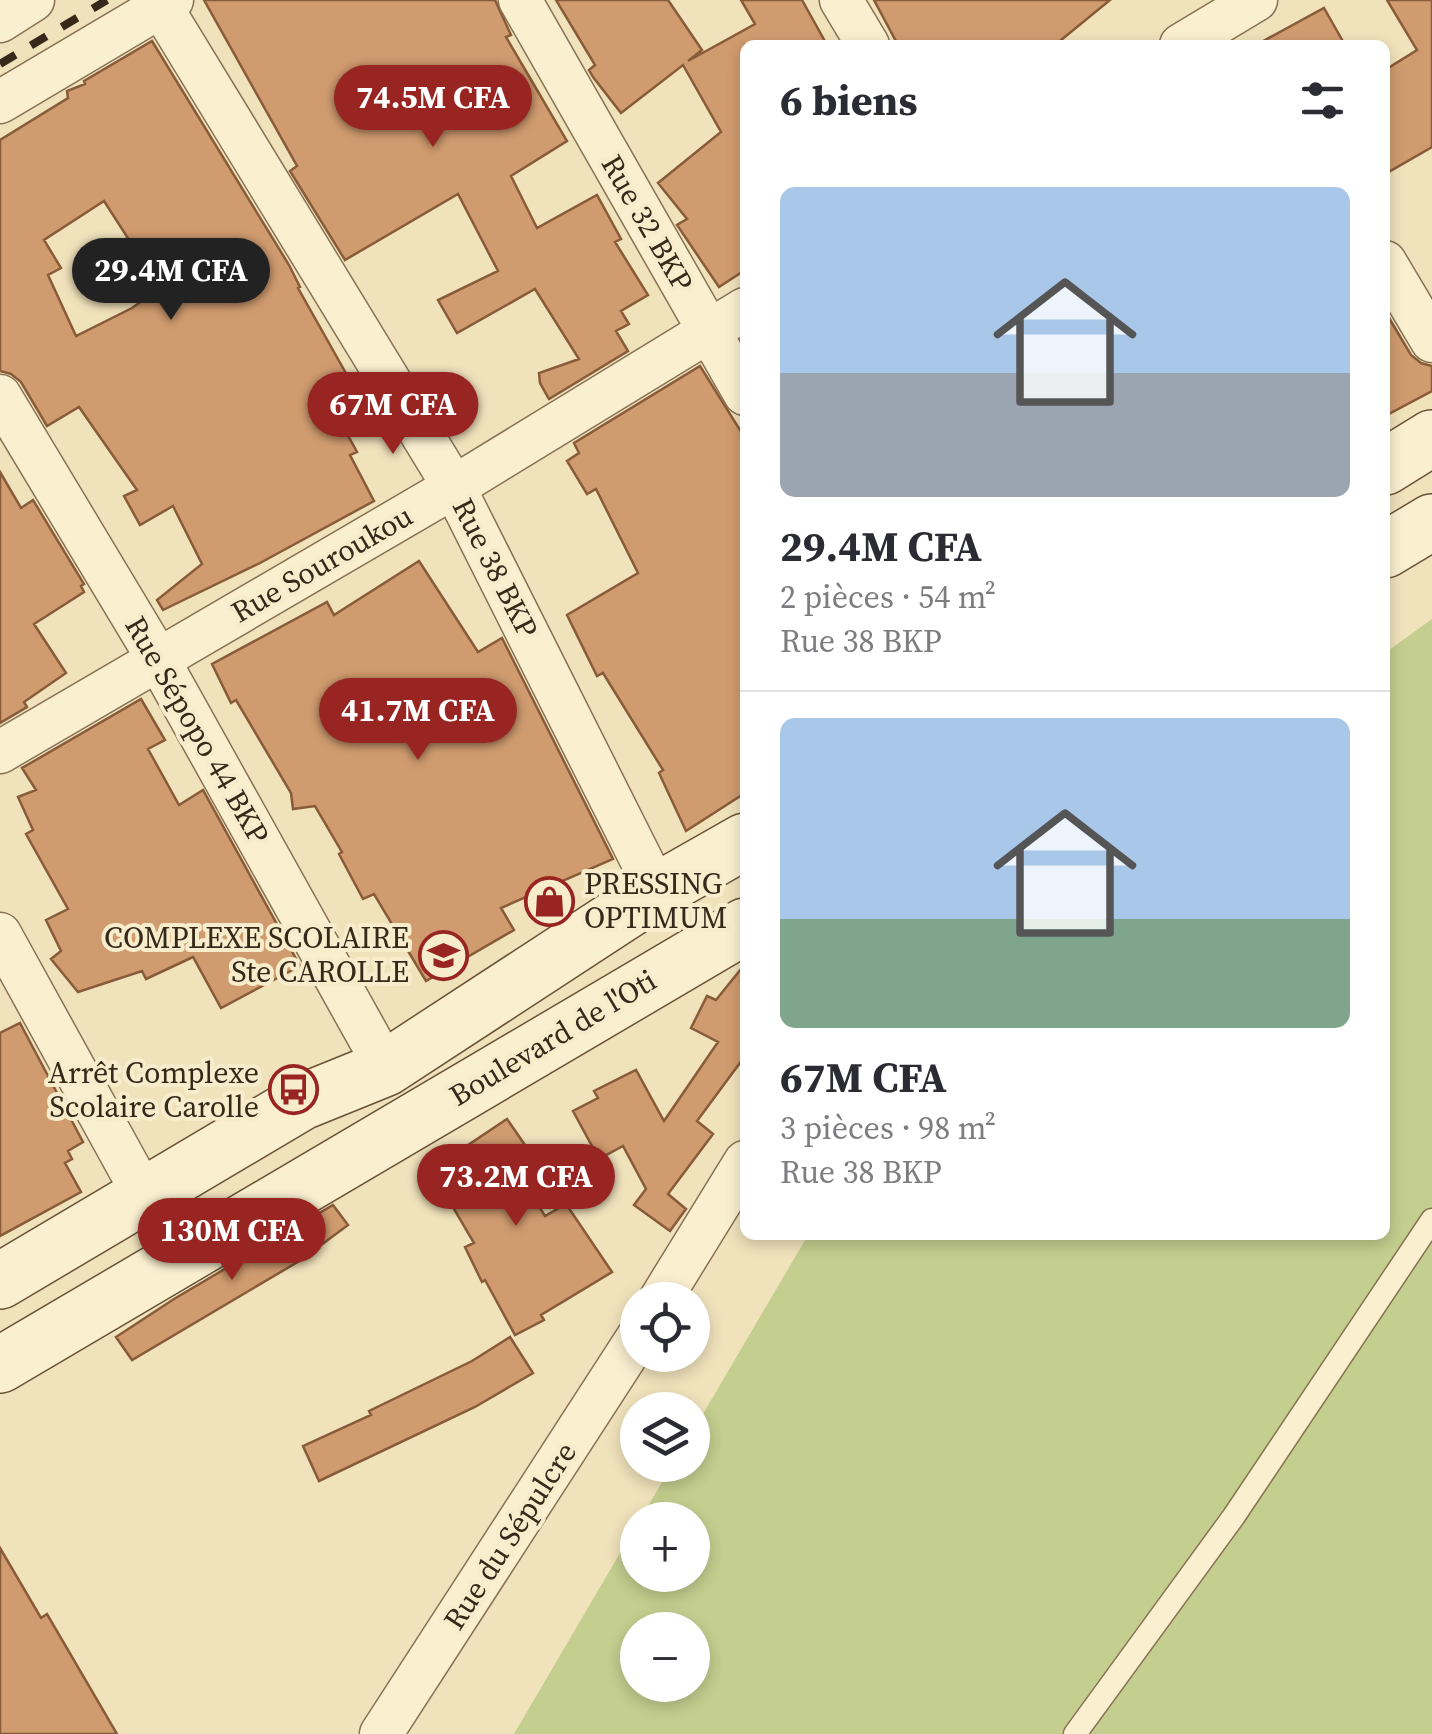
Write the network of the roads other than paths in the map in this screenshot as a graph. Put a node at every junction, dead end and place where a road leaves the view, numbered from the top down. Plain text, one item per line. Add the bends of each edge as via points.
1 (33, 0) edge
2 (520, 0) edge
3 (841, 0) edge
4 (163, 2) edge
5 (1244, 14) edge
6 (0, 21) edge
7 (865, 40) edge
8 (1191, 40) edge
9 (0, 102) edge
10 (1390, 271) edge
11 (740, 312) edge
12 (708, 331) junction
13 (1432, 342) edge
14 (740, 385) edge
15 (0, 396) edge
16 (1432, 438) edge
17 (1390, 464) edge
18 (454, 487) junction
19 (1432, 522) edge
20 (1390, 547) edge
21 (158, 658) junction
22 (0, 752) edge
23 (740, 843) edge
24 (657, 892) junction
25 (740, 929) edge
26 (0, 934) edge
27 (386, 1068) junction
28 (740, 1170) edge
29 (145, 1196) junction
30 (1432, 1220) edge
31 (0, 1282) edge
32 (671, 1282) edge
33 (0, 1365) edge
34 (620, 1365) edge
35 (381, 1734) edge
36 (1074, 1734) edge

1 - 6 street
2 - 12 street, Rue 32 BKP
3 - 7 street
4 - 9 street
4 - 18 street, Rue 38 BKP
5 - 8 street
10 - 13 street
11 - 12 street, Rue Souroukou
12 - 14 street, Rue 32 BKP
12 - 18 street, Rue Souroukou
15 - 21 street, Rue Sépopo 44 BKP
16 - 17 main road
18 - 21 street, Rue Souroukou
18 - 24 street, Rue 38 BKP
19 - 20 main road
21 - 22 street, Rue Souroukou
21 - 27 street, Rue Sépopo 44 BKP
23 - 24 main road, Boulevard de l'Oti
24 - 27 main road, Boulevard de l'Oti
25 - 33 main road, Boulevard de l'Oti
26 - 29 street
27 - 29 main road, Boulevard de l'Oti via 302,1102
28 - 32 street
29 - 31 main road, Boulevard de l'Oti
30 - 36 lane via 1234,1516
34 - 35 street, Rue du Sépulcre

